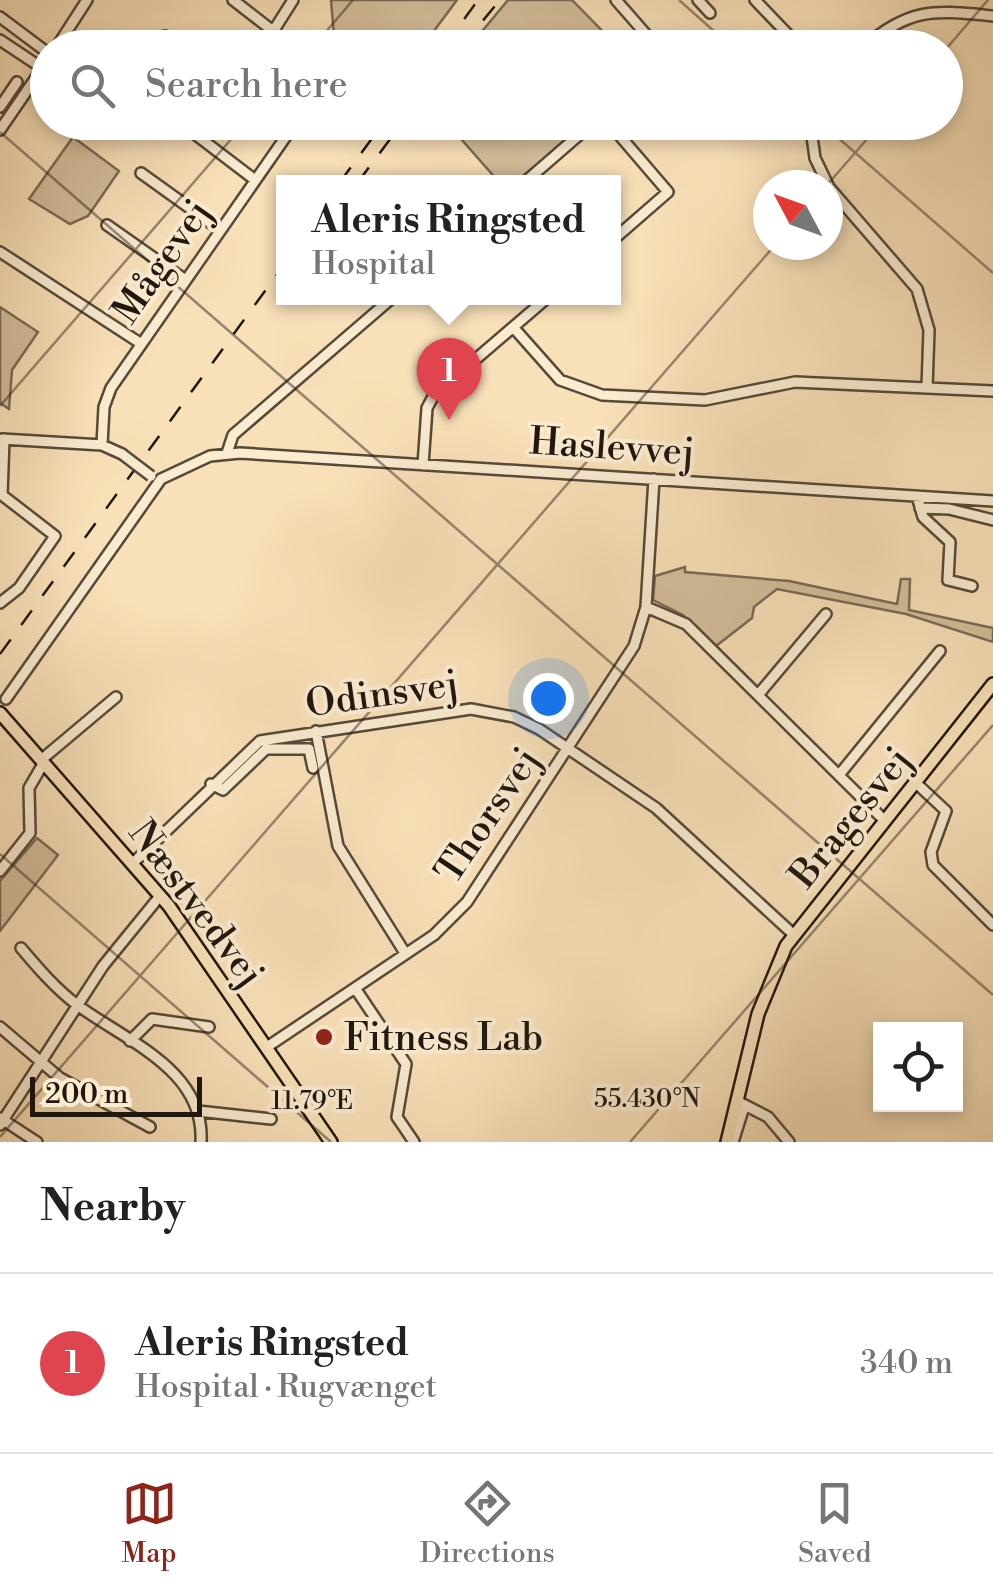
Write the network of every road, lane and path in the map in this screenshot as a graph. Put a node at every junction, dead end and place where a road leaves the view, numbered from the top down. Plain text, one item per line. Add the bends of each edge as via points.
1 (87, 0) edge
2 (233, 0) edge
3 (294, 0) edge
4 (616, 0) edge
5 (698, 0) edge
6 (755, 0) edge
7 (710, 14) dead end
8 (993, 16) edge
9 (0, 17) edge
10 (68, 30) edge
11 (274, 30) joint
12 (642, 30) edge
13 (784, 30) edge
14 (884, 30) edge
15 (23, 34) junction
16 (0, 40) edge
17 (30, 40) edge
18 (13, 48) junction
19 (30, 60) edge
20 (17, 82) dead end
21 (30, 83) edge
22 (0, 108) edge
23 (2, 124) edge
24 (202, 140) edge
25 (283, 140) edge
26 (573, 140) edge
27 (623, 140) edge
28 (812, 140) edge
29 (820, 170) edge
30 (141, 173) dead end
31 (532, 175) edge
32 (254, 180) junction
33 (843, 202) edge
34 (107, 225) dead end
35 (220, 229) junction
36 (621, 233) edge
37 (0, 252) edge
38 (184, 279) junction
39 (384, 305) edge
40 (538, 305) edge
41 (513, 327) junction
42 (140, 344) junction
43 (927, 388) junction
44 (993, 391) edge
45 (2, 439) edge
46 (102, 445) junction
47 (228, 453) junction
48 (423, 464) junction
49 (156, 478) junction
50 (654, 479) junction
51 (917, 496) junction
52 (993, 501) edge
53 (920, 508) junction
54 (993, 520) edge
55 (972, 586) dead end
56 (0, 602) edge
57 (646, 608) junction
58 (826, 614) dead end
59 (940, 652) dead end
60 (993, 684) edge
61 (758, 695) junction
62 (116, 697) dead end
63 (6, 699) dead end
64 (0, 713) edge
65 (316, 731) junction
66 (279, 742) junction
67 (568, 749) junction
68 (42, 762) junction
69 (313, 768) dead end
70 (838, 776) junction
71 (916, 783) junction
72 (885, 821) junction
73 (132, 864) junction
74 (0, 871) edge
75 (160, 896) junction
76 (993, 926) edge
77 (794, 934) junction
78 (22, 948) dead end
79 (405, 954) junction
80 (355, 988) junction
81 (764, 995) junction
82 (78, 1005) junction
83 (0, 1027) edge
84 (209, 1027) dead end
85 (130, 1041) junction
86 (267, 1047) junction
87 (42, 1064) junction
88 (740, 1104) junction
89 (198, 1111) junction
90 (272, 1119) dead end
91 (1, 1121) edge
92 (150, 1127) dead end
93 (37, 1142) edge
94 (201, 1142) edge
95 (330, 1142) edge
96 (414, 1142) edge
97 (730, 1142) edge
98 (791, 1142) edge

1 - 10 street
2 - 11 street
3 - 11 street
4 - 12 street
5 - 7 street
6 - 13 street
8 - 14 street via 916,12
9 - 15 street
15 - 17 street
15 - 18 street
16 - 18 street
18 - 19 street
20 - 22 street
21 - 23 street
24 - 32 street
25 - 32 street, Mågevej
26 - 31 street
27 - 36 street via 668,192
28 - 29 street
30 - 35 street
32 - 35 street, Mågevej
33 - 43 street via 917,288 929,330
34 - 38 street
35 - 38 street, Mågevej
37 - 42 street
38 - 42 street, Mågevej
39 - 47 street via 233,434
40 - 41 street
41 - 43 street via 560,380 592,394 705,400 776,384
41 - 48 street via 429,401
42 - 46 street, Mågevej via 106,398
43 - 44 street
45 - 46 street
45 - 56 street via 2,495 55,536 20,588
46 - 49 street, bridge
47 - 48 street, Haslevvej
47 - 49 street
48 - 50 street, Haslevvej
49 - 63 street
50 - 51 street, Haslevvej
50 - 57 street, Thorsvej
51 - 52 street, Haslevvej
51 - 53 street
53 - 54 street
53 - 55 street via 950,542 948,580
57 - 61 street via 686,624
57 - 67 street, Thorsvej via 634,646
58 - 61 street
59 - 70 street
60 - 71 main road, Bragesvej
61 - 70 street
62 - 68 street
64 - 68 main road, Næstvedvej
65 - 66 street, Odinsvej
65 - 67 street, Odinsvej via 471,709 514,717
65 - 79 street via 338,846
66 - 69 street via 309,750
66 - 73 street, Odinsvej via 250,746
67 - 77 street, Odinsvej via 690,835
67 - 79 street, Thorsvej via 452,920
68 - 73 main road, Næstvedvej
68 - 74 street via 29,788 30,833
70 - 72 street
71 - 72 main road, Bragesvej
71 - 76 street via 946,811 931,862
72 - 77 main road, Bragesvej
73 - 75 main road, Næstvedvej
75 - 82 street
75 - 86 main road, Næstvedvej
77 - 81 main road, Bragesvej
78 - 82 street
79 - 80 street, Thorsvej
80 - 86 street, Thorsvej
80 - 96 street via 406,1064 397,1117
81 - 88 main road, Bragesvej
81 - 88 main road, Bragesvej
82 - 85 street
82 - 87 street
83 - 87 street
84 - 85 street via 152,1019
85 - 89 street via 175,1074
86 - 95 main road, Næstvedvej
87 - 91 street
87 - 92 street
88 - 97 main road, Bragesvej
88 - 98 street via 771,1114
89 - 90 street
89 - 94 street
91 - 93 street

